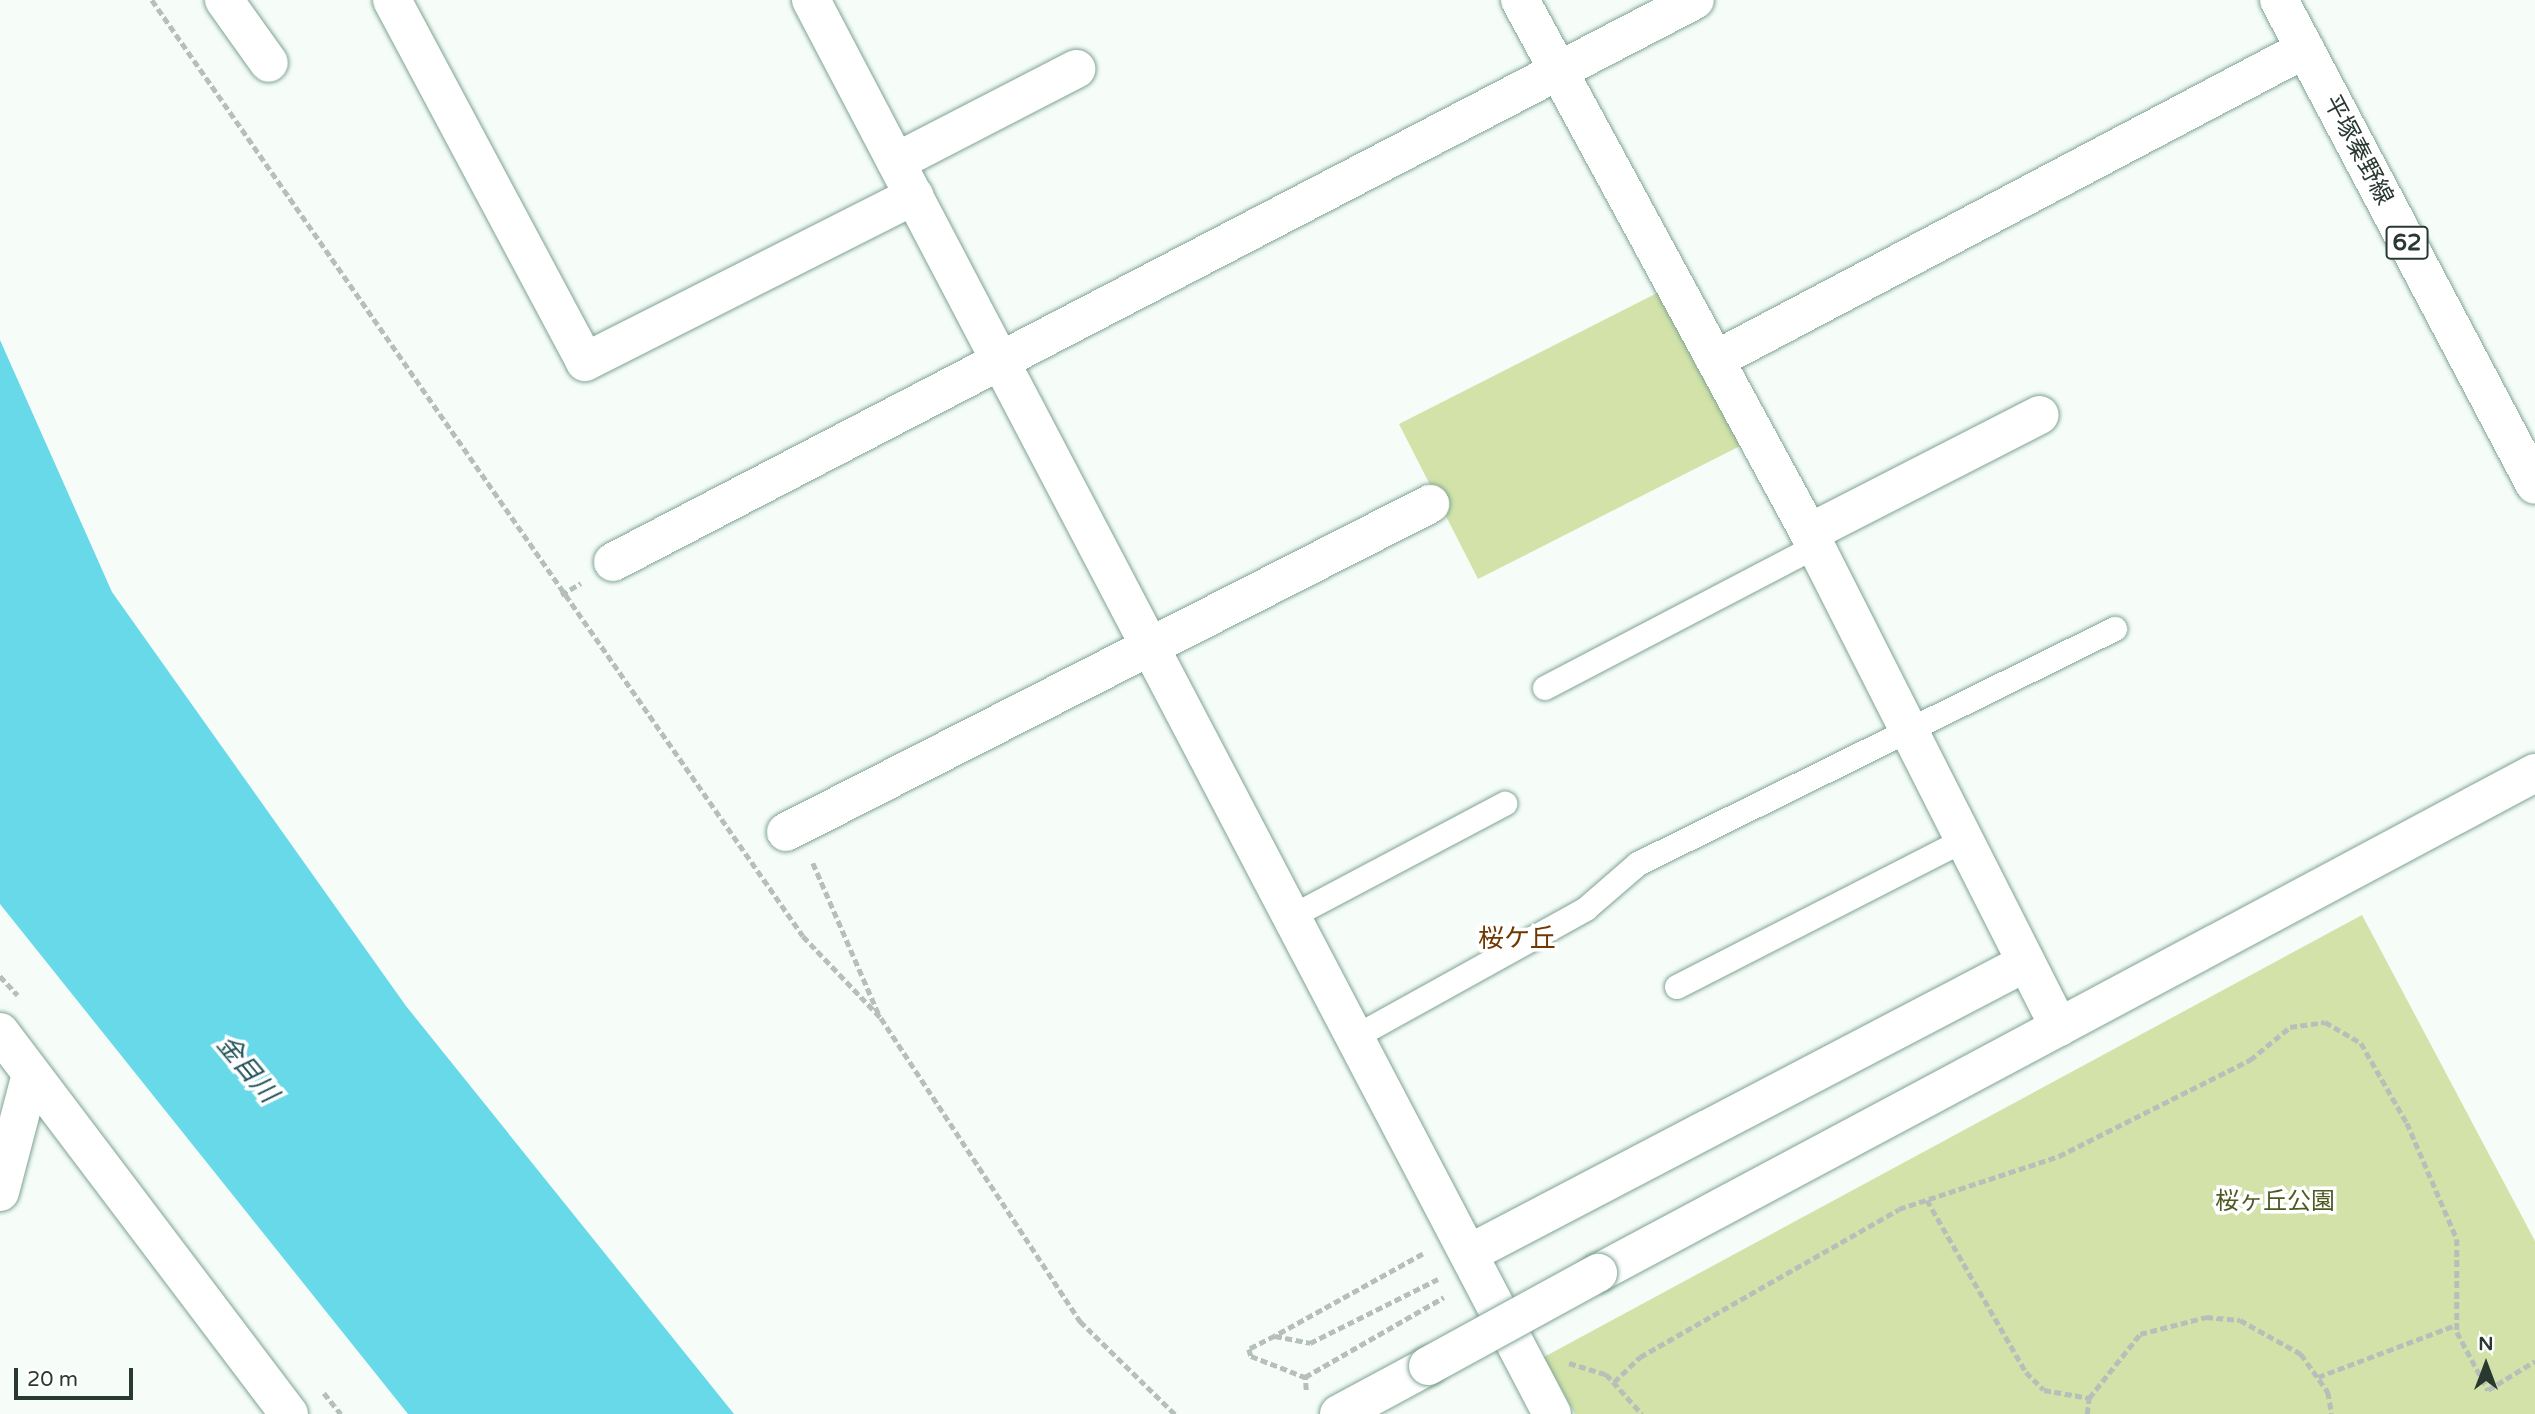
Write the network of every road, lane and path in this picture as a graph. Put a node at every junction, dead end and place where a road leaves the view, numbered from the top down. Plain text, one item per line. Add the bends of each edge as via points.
1 (152, 0) edge
2 (224, 0) edge
3 (392, 0) edge
4 (811, 0) edge
5 (1520, 0) edge
6 (1695, 0) edge
7 (2279, 0) edge
8 (2305, 49) junction
9 (269, 63) dead end
10 (1076, 69) dead end
11 (1558, 71) junction
12 (896, 162) junction
13 (914, 196) junction
14 (1001, 360) junction
15 (1715, 360) junction
16 (2040, 415) dead end
17 (2535, 485) edge
18 (1430, 504) dead end
19 (1812, 540) junction
20 (614, 562) dead end
21 (2115, 629) dead end
22 (1152, 644) junction
23 (1545, 688) dead end
24 (1912, 731) junction
25 (2535, 773) edge
26 (1505, 804) dead end
27 (792, 829) joint
28 (1962, 841) junction
29 (1295, 915) junction
30 (2025, 963) junction
31 (1677, 988) dead end
32 (881, 1018) junction
33 (2059, 1027) junction
34 (0, 1032) edge
35 (1359, 1035) junction
36 (31, 1074) junction
37 (0, 1192) edge
38 (1927, 1200) junction
39 (1430, 1250) dead end
40 (1472, 1252) junction
41 (2453, 1326) dead end
42 (1275, 1336) junction
43 (2535, 1361) edge
44 (1531, 1372) junction
45 (1304, 1377) junction
46 (2318, 1377) junction
47 (1614, 1382) junction
48 (1306, 1392) dead end
49 (2089, 1398) junction
50 (289, 1414) edge
51 (1175, 1414) edge
52 (1339, 1414) edge
53 (1552, 1414) edge
54 (1642, 1414) edge
55 (2087, 1414) edge
56 (2332, 1414) edge

1 - 32 path via 803,936
2 - 9 street
3 - 13 street via 585,362
4 - 12 street
5 - 11 street
6 - 11 street
7 - 8 street, 平塚秦野線 / 62
8 - 15 street
8 - 17 street, 平塚秦野線 / 62
10 - 12 street
11 - 14 street
11 - 15 street
12 - 13 street
13 - 14 street
14 - 20 street
14 - 22 street
15 - 19 street
16 - 19 street
18 - 22 street
19 - 23 lane
19 - 24 street
21 - 24 lane
22 - 27 street
22 - 29 street
24 - 28 street
24 - 35 lane via 1638,864 1586,909
25 - 33 street
26 - 29 lane
27 - 32 path
28 - 30 street
28 - 31 lane
29 - 35 street
30 - 33 street
30 - 40 street
32 - 51 path via 1080,1321
33 - 52 street, bridge
34 - 36 street
35 - 40 street
36 - 37 street
36 - 50 street
38 - 43 path via 2059,1156 2250,1060 2290,1027 2325,1022 2361,1043 2407,1123 2457,1239 2457,1332 2488,1390
38 - 47 path via 1899,1209 1640,1357
38 - 49 path via 2026,1372 2044,1390
39 - 42 path
40 - 44 street
41 - 46 path
42 - 45 path via 1248,1349 1251,1356
42 - 45 path via 1310,1343 1438,1279 1445,1300
44 - 47 path via 1548,1363 1579,1363
44 - 53 street
45 - 48 path
46 - 49 path via 2301,1354 2270,1333 2239,1320 2206,1317 2140,1335
46 - 56 path
47 - 54 path
49 - 55 path

